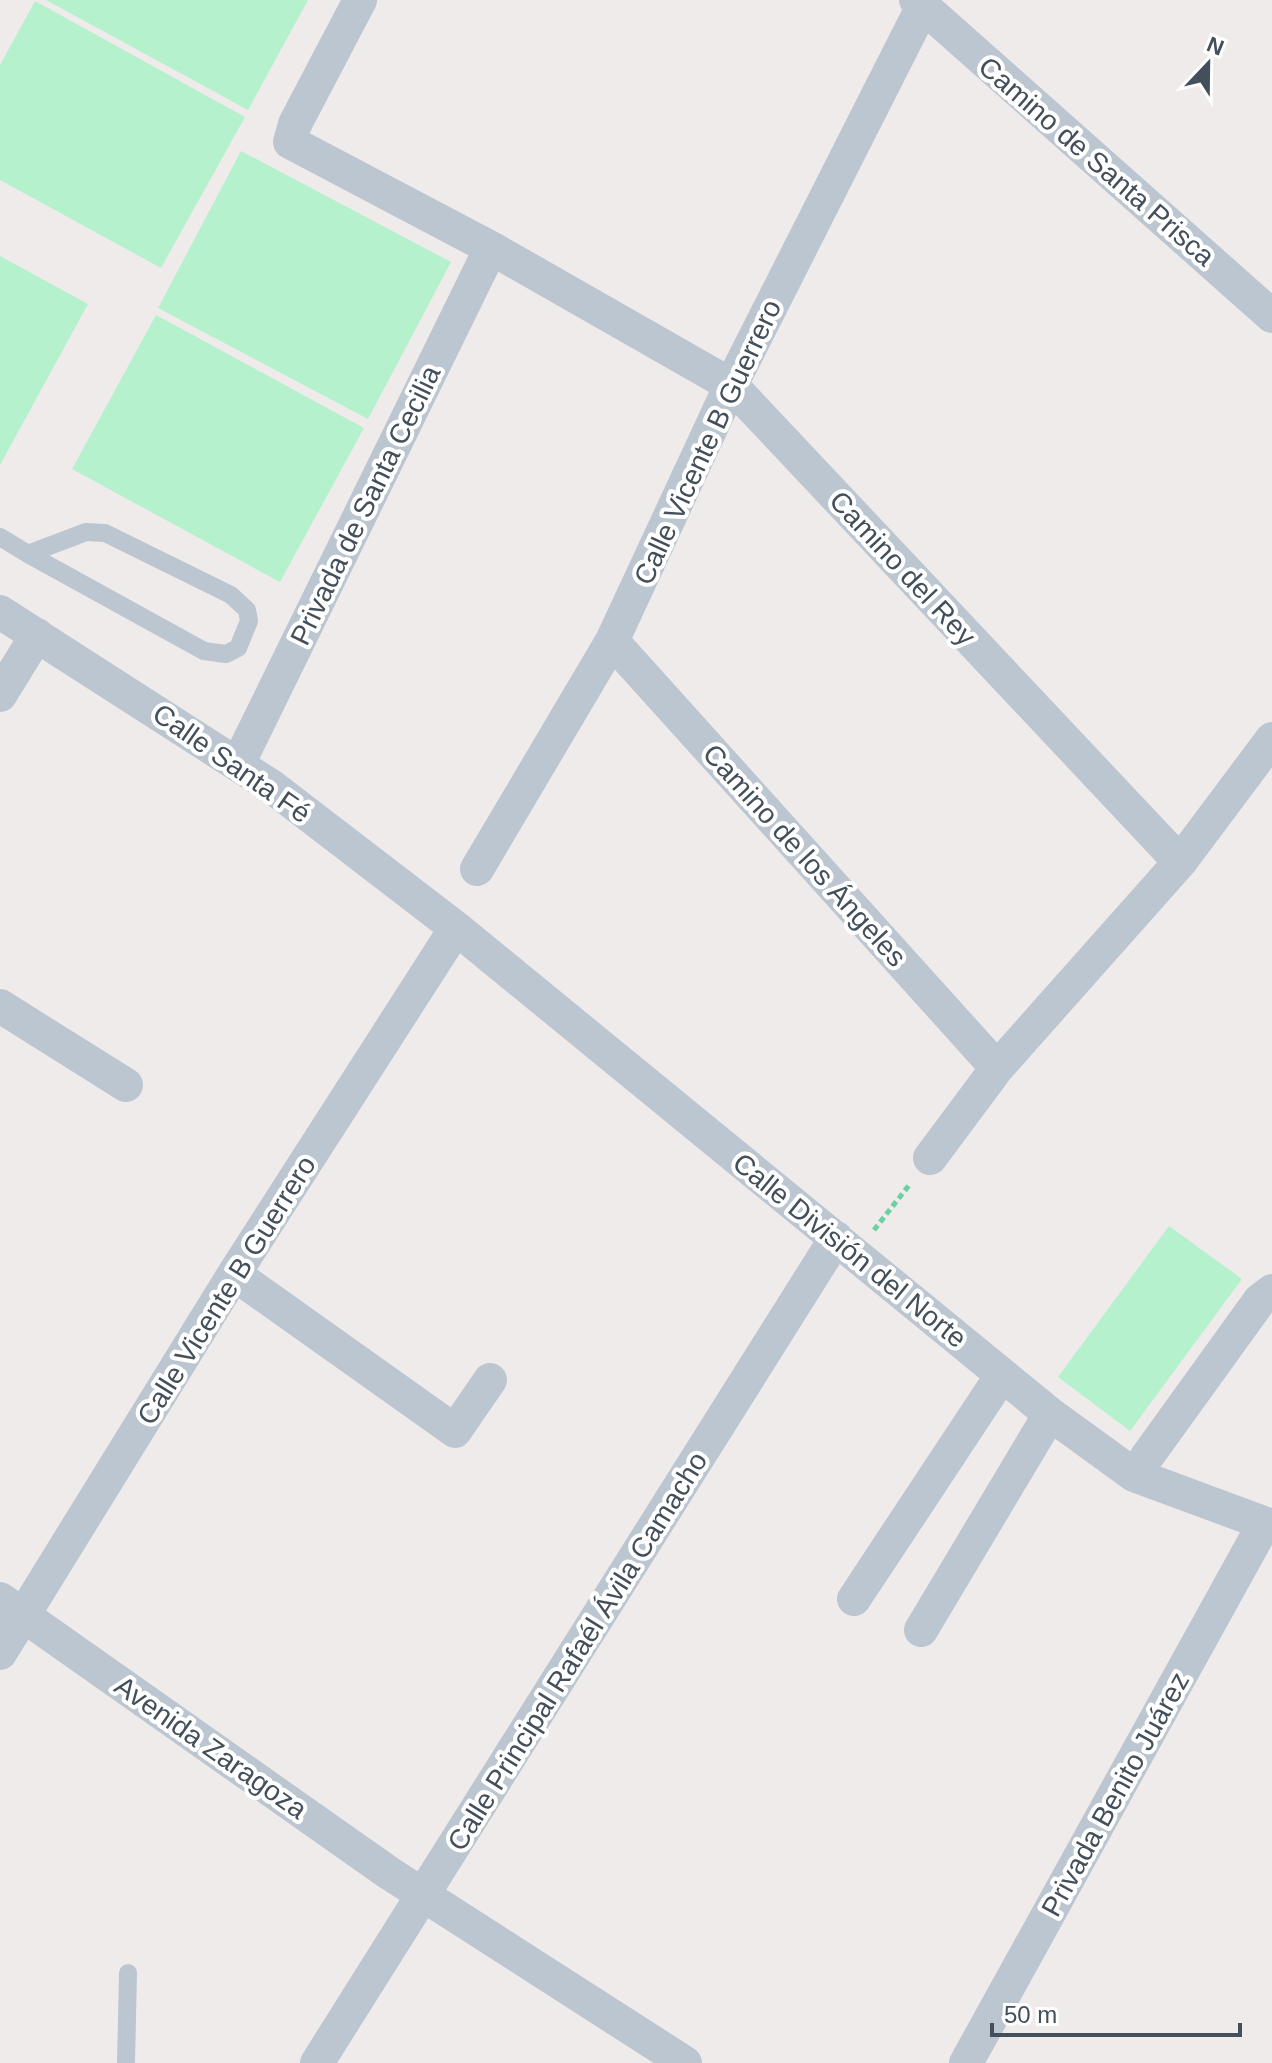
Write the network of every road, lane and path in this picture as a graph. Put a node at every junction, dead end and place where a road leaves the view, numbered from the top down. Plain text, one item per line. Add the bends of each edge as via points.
1 (360, 0) edge
2 (920, 3) edge
3 (491, 248) junction
4 (1272, 316) edge
5 (731, 385) junction
6 (0, 537) edge
7 (28, 554) junction
8 (0, 612) edge
9 (37, 635) junction
10 (612, 641) junction
11 (0, 695) edge
12 (1272, 739) edge
13 (239, 762) junction
14 (1180, 862) junction
15 (477, 869) dead end
16 (456, 928) junction
17 (0, 1006) edge
18 (997, 1068) junction
19 (126, 1085) dead end
20 (930, 1158) joint
21 (846, 1246) junction
22 (234, 1274) junction
23 (1272, 1291) edge
24 (1002, 1375) junction
25 (490, 1380) dead end
26 (1050, 1414) junction
27 (1146, 1458) dead end
28 (1268, 1525) edge
29 (854, 1599) dead end
30 (12, 1606) edge
31 (921, 1630) dead end
32 (0, 1653) edge
33 (423, 1895) junction
34 (128, 1973) dead end
35 (126, 2063) edge
36 (317, 2063) edge
37 (685, 2063) edge
38 (966, 2063) edge

1 - 3 street, Camino del Rey via 290,142
2 - 4 street, Camino de Santa Prisca
2 - 5 street, Calle Vicente B Guerrero
3 - 5 street, Camino del Rey
3 - 13 street, Privada de Santa Cecilia
5 - 10 street, Calle Vicente B Guerrero
5 - 14 street, Camino del Rey
6 - 7 lane
7 - 7 lane via 204,651 226,654 238,648 249,621 247,610 231,595 105,533 86,532
8 - 9 street, Calle Santa Fé
9 - 11 street
9 - 13 street, Calle Santa Fé
10 - 15 street, Calle Vicente B Guerrero
10 - 18 street, Camino de los Ángeles
12 - 14 street
13 - 16 street, Calle Santa Fé
14 - 18 street
16 - 21 street, Calle División del Norte
16 - 22 street, Calle Vicente B Guerrero
17 - 19 street
18 - 20 street
20 - 21 path
21 - 24 street, Calle División del Norte
21 - 33 street, Calle Principal Rafaél Ávila Camacho
22 - 25 street via 455,1431
22 - 30 street, Calle Vicente B Guerrero
23 - 27 street via 1260,1300
24 - 26 street, Calle División del Norte
24 - 29 street
26 - 28 street, Calle División del Norte via 1134,1475
26 - 31 street
28 - 38 street, Privada Benito Juárez
30 - 32 street, Calle Vicente B Guerrero
30 - 33 street, Avenida Zaragoza
33 - 36 street, Calle Principal Rafaél Ávila Camacho
33 - 37 street, Avenida Zaragoza
34 - 35 lane

